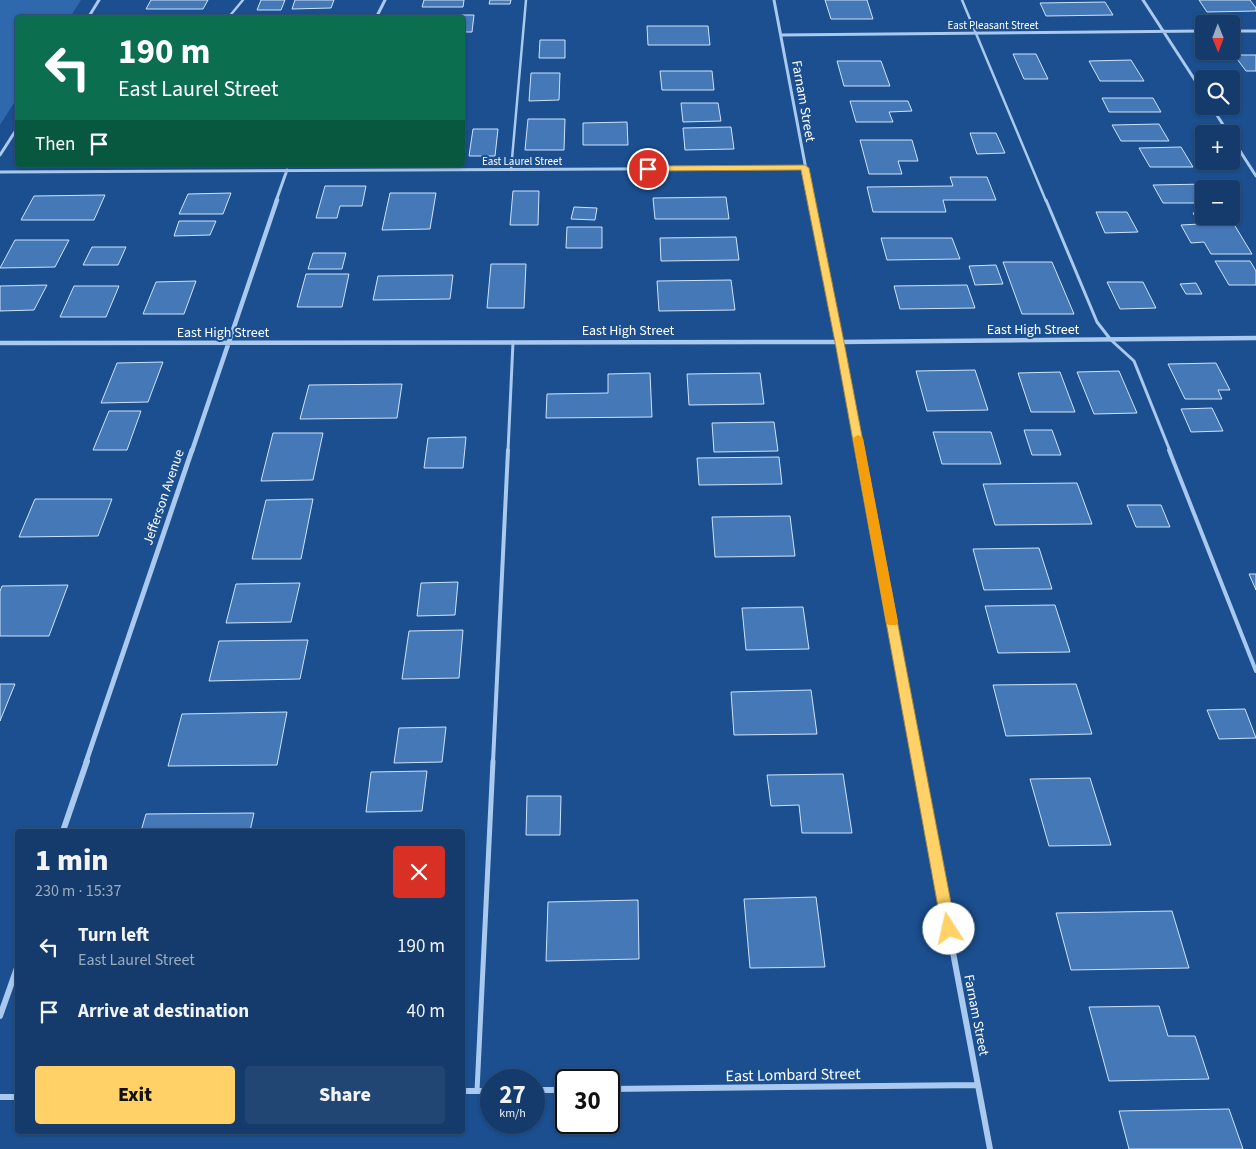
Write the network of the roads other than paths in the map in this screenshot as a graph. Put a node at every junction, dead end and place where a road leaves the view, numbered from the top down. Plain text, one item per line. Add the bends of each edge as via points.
1 (99, 0) edge
2 (243, 0) edge
3 (384, 0) edge
4 (526, 0) edge
5 (774, 0) edge
6 (962, 0) edge
7 (1143, 0) edge
8 (90, 15) edge
9 (230, 15) edge
10 (378, 15) edge
11 (1240, 31) edge
12 (1256, 31) edge
13 (1164, 32) junction
14 (1195, 32) edge
15 (976, 34) junction
16 (782, 35) junction
17 (1195, 80) edge
18 (15, 132) edge
19 (1240, 151) edge
20 (0, 155) edge
21 (805, 168) junction
22 (287, 170) junction
23 (511, 170) junction
24 (0, 172) edge
25 (1256, 176) edge
26 (1256, 338) edge
27 (1111, 340) junction
28 (514, 341) junction
29 (840, 342) junction
30 (0, 343) edge
31 (228, 343) junction
32 (1256, 671) edge
33 (64, 829) edge
34 (15, 974) edge
35 (0, 1016) edge
36 (978, 1085) junction
37 (620, 1090) edge
38 (465, 1091) edge
39 (477, 1091) joint
40 (0, 1097) edge
41 (15, 1097) edge
42 (990, 1149) edge

1 - 8 street
2 - 9 lane
3 - 10 street
4 - 23 lane
5 - 16 street, Farnam Street
6 - 15 lane
7 - 13 street
11 - 12 street
13 - 14 street, East Pleasant Street
13 - 15 street, East Pleasant Street
13 - 17 street
15 - 16 street, East Pleasant Street
15 - 27 lane via 1097,322
16 - 21 street, Farnam Street
18 - 20 street
19 - 25 street
21 - 23 street, East Laurel Street
21 - 29 street, Farnam Street
22 - 23 street, East Laurel Street
22 - 24 street, East Laurel Street
22 - 31 street, Jefferson Avenue
26 - 27 street, East High Street
27 - 29 street, East High Street
27 - 32 lane via 1134,361
28 - 29 street, East High Street
28 - 31 street, East High Street
28 - 39 lane
29 - 36 street, Farnam Street
30 - 31 street, East High Street
31 - 33 street, Jefferson Avenue
34 - 35 street
36 - 37 street, East Lombard Street
36 - 42 street, Farnam Street
38 - 39 street
40 - 41 street

